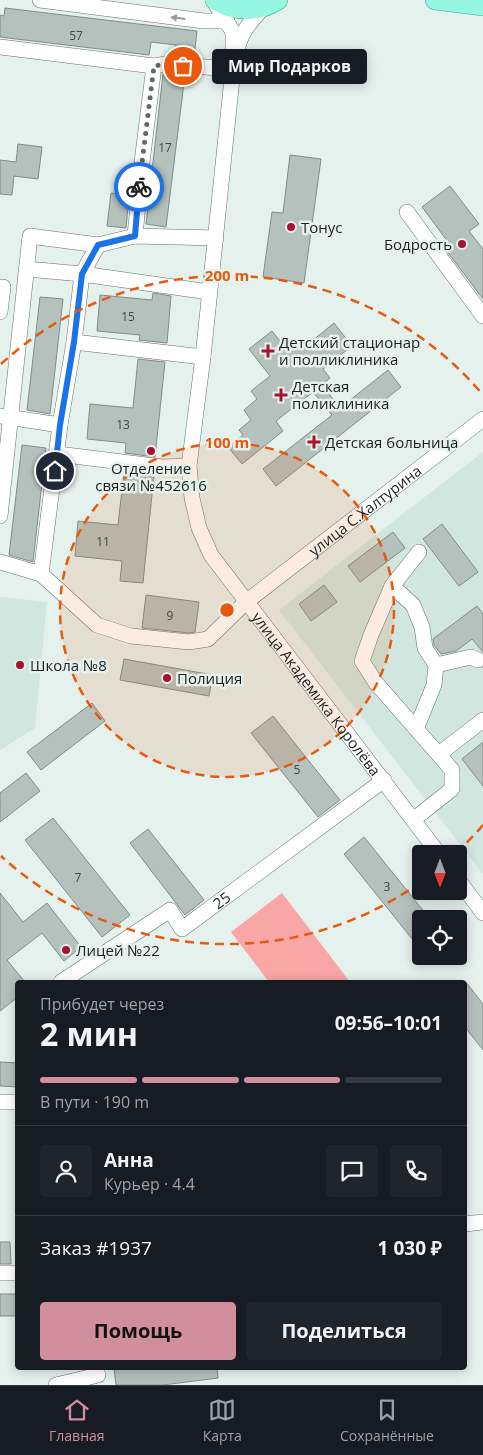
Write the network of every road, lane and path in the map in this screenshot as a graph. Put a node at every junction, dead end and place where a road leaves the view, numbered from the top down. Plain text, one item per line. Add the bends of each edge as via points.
1 (40, 0) edge
2 (214, 0) edge
3 (435, 0) edge
4 (270, 4) edge
5 (483, 6) edge
6 (227, 21) junction
7 (0, 47) edge
8 (154, 66) junction
9 (233, 69) junction
10 (407, 212) dead end
11 (135, 236) junction
12 (216, 238) junction
13 (98, 245) junction
14 (27, 269) junction
15 (82, 274) junction
16 (0, 287) edge
17 (209, 292) junction
18 (0, 312) edge
19 (483, 316) edge
20 (74, 342) junction
21 (203, 357) junction
22 (6, 417) edge
23 (483, 419) edge
24 (60, 425) junction
25 (58, 454) junction
26 (190, 466) junction
27 (0, 516) edge
28 (419, 552) dead end
29 (0, 562) edge
30 (42, 574) junction
31 (392, 586) junction
32 (246, 602) junction
33 (478, 660) dead end
34 (436, 665) junction
35 (483, 720) edge
36 (416, 729) junction
37 (439, 754) junction
38 (384, 780) junction
39 (413, 820) junction
40 (432, 845) edge
41 (468, 893) edge
42 (483, 913) edge
43 (64, 980) edge
44 (0, 1102) edge
45 (15, 1102) edge
46 (483, 1222) edge
47 (467, 1224) edge
48 (0, 1273) edge
49 (15, 1273) edge
50 (98, 1375) dead end
51 (56, 1385) edge

6 -> 1 street via 204,21
2 - 4 main road via 237,9 252,10
2 - 6 street, улица Академика Королёва
3 - 5 main road
4 - 9 street via 249,22 238,44
6 - 9 street, улица Академика Королёва via 233,32
7 - 8 street
8 - 9 street
8 - 11 street
9 - 12 street, улица Академика Королёва
10 - 19 street
11 - 12 street
11 - 13 street
12 - 17 street, улица Академика Королёва
13 - 14 street via 30,236
13 - 15 street
14 - 15 street
14 - 22 street
15 - 17 street
15 - 20 street
16 - 18 street via 3,288
17 - 21 street, улица Академика Королёва
20 - 21 street
20 - 24 street
21 - 26 street, улица Академика Королёва
22 - 24 street
22 - 27 street
23 - 32 street, улица С.Халтурина
24 - 25 street
25 - 26 street via 162,467
25 - 30 street
26 - 32 street, улица Академика Королёва via 192,498 199,528 211,555
28 - 31 street
29 - 30 street
30 - 32 street, улица С.Халтурина via 97,625 131,636 189,642 208,639
31 - 34 street via 413,605 422,626 425,648
31 - 36 street via 370,634 362,661 376,683
32 - 38 street, улица Академика Королёва
33 - 34 street via 471,657
34 - 36 street via 434,685
35 - 37 street
36 - 37 street
37 - 39 street via 452,770 452,789
38 - 39 street, улица Академика Королёва
38 - 43 street, 25 via 182,928 170,910
39 - 40 street, улица Академика Королёва
41 - 42 street
44 - 45 street
46 - 47 street
48 - 49 street
50 - 51 street

